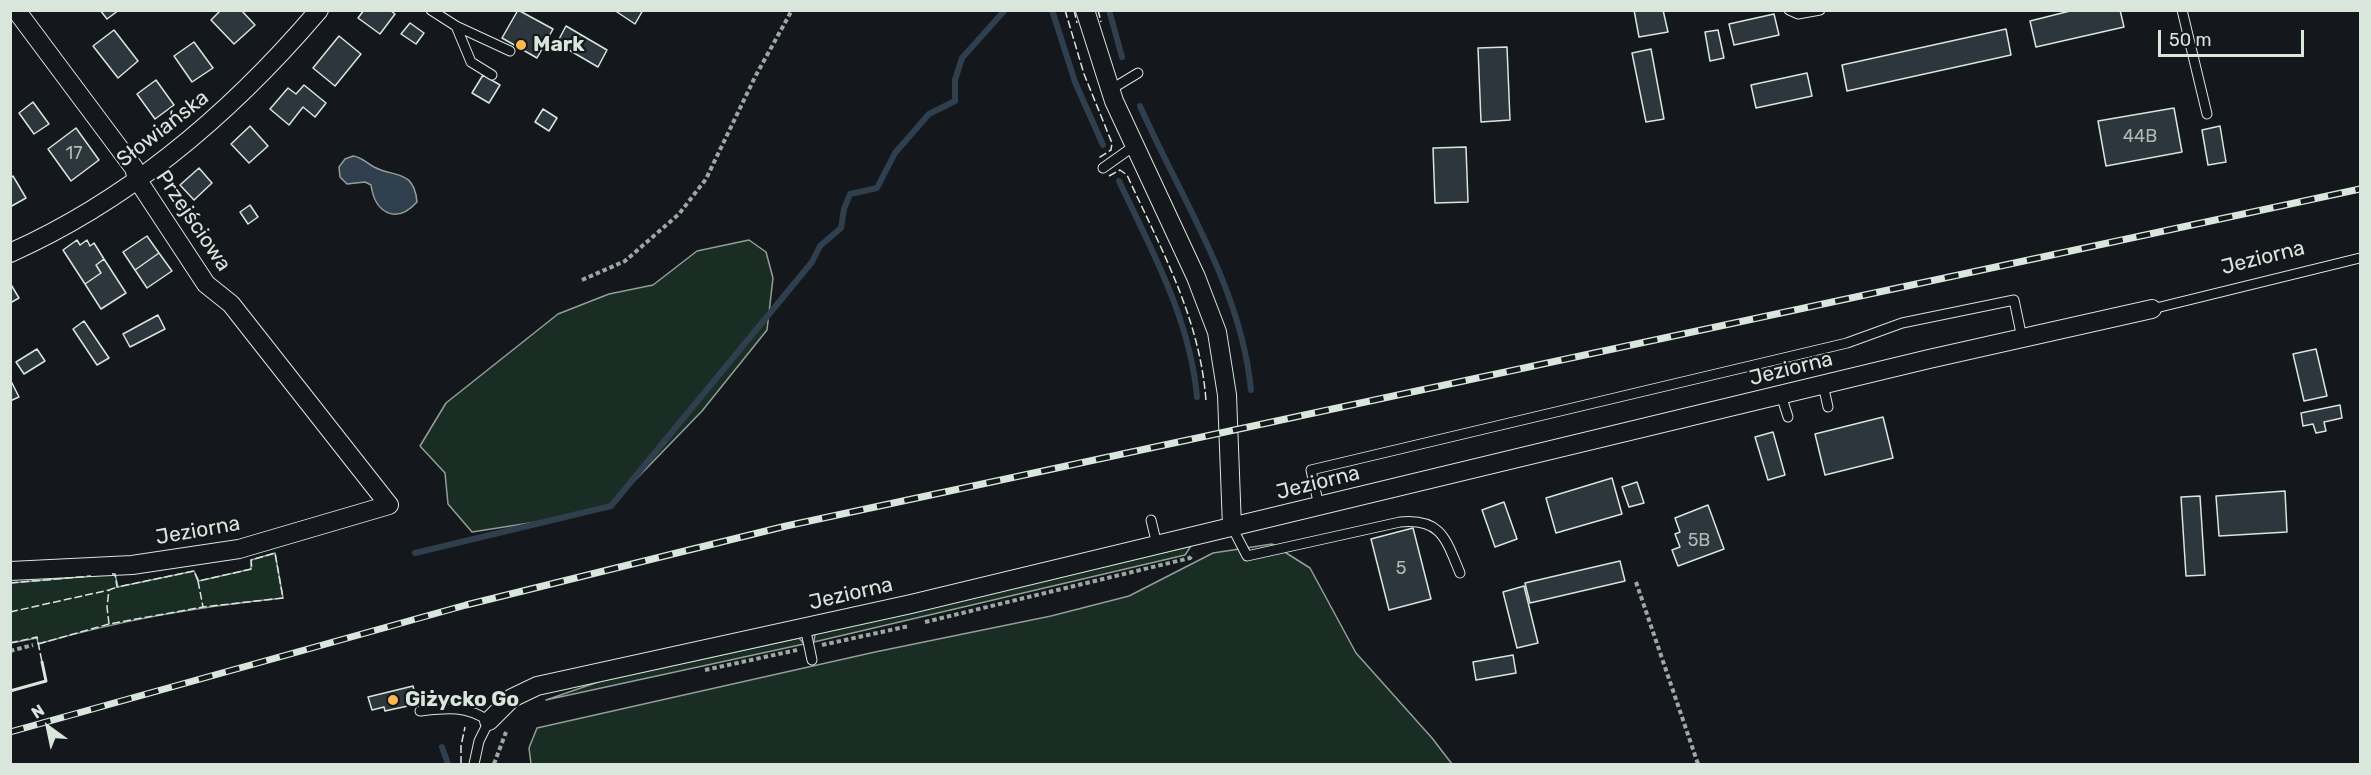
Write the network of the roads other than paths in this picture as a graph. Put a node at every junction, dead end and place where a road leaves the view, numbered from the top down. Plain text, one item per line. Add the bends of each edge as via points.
1 (16, 10) edge
2 (319, 10) edge
3 (431, 10) edge
4 (1084, 10) edge
5 (1789, 10) edge
6 (1820, 10) edge
7 (2182, 10) edge
8 (456, 26) junction
9 (510, 51) dead end
10 (1138, 73) dead end
11 (492, 75) dead end
12 (1110, 90) junction
13 (2207, 114) dead end
14 (1134, 146) junction
15 (1103, 168) dead end
16 (136, 179) junction
17 (10, 253) edge
18 (2361, 258) edge
19 (2152, 309) joint
20 (2022, 338) junction
21 (1823, 385) junction
22 (1781, 395) junction
23 (1828, 407) dead end
24 (1788, 417) dead end
25 (389, 505) joint
26 (1319, 506) junction
27 (1151, 520) dead end
28 (1232, 527) junction
29 (1157, 545) junction
30 (10, 571) edge
31 (1460, 573) dead end
32 (805, 627) junction
33 (812, 660) dead end
34 (420, 711) dead end
35 (489, 721) junction
36 (474, 765) edge

1 - 16 street, Przejściowa via 134,168
2 - 16 street, Słowiańska via 226,109
3 - 8 lane
4 - 12 street
5 - 6 lane via 1798,14
7 - 13 lane
8 - 9 lane
8 - 11 lane via 471,62
10 - 12 lane
12 - 14 street
14 - 15 lane
14 - 28 street via 1196,277 1217,332 1227,395
16 - 17 street, Słowiańska via 78,219
16 - 25 street, Przejściowa via 206,284 231,304
18 - 19 lane, Jeziorna
19 - 20 street, Jeziorna
20 - 21 street, Jeziorna
20 - 26 lane via 2014,300 1902,323 1847,343 1311,471
21 - 22 street, Jeziorna
21 - 23 lane
22 - 24 lane
22 - 26 street, Jeziorna
25 - 30 street, Jeziorna via 239,549 132,565
26 - 28 street, Jeziorna
27 - 29 lane
28 - 29 street, Jeziorna
28 - 31 lane via 1247,556 1400,522 1426,522 1446,540
29 - 32 street, Jeziorna
32 - 33 lane
32 - 35 street, Jeziorna via 537,686 506,702
34 - 35 lane via 462,708
35 - 36 lane via 479,741

